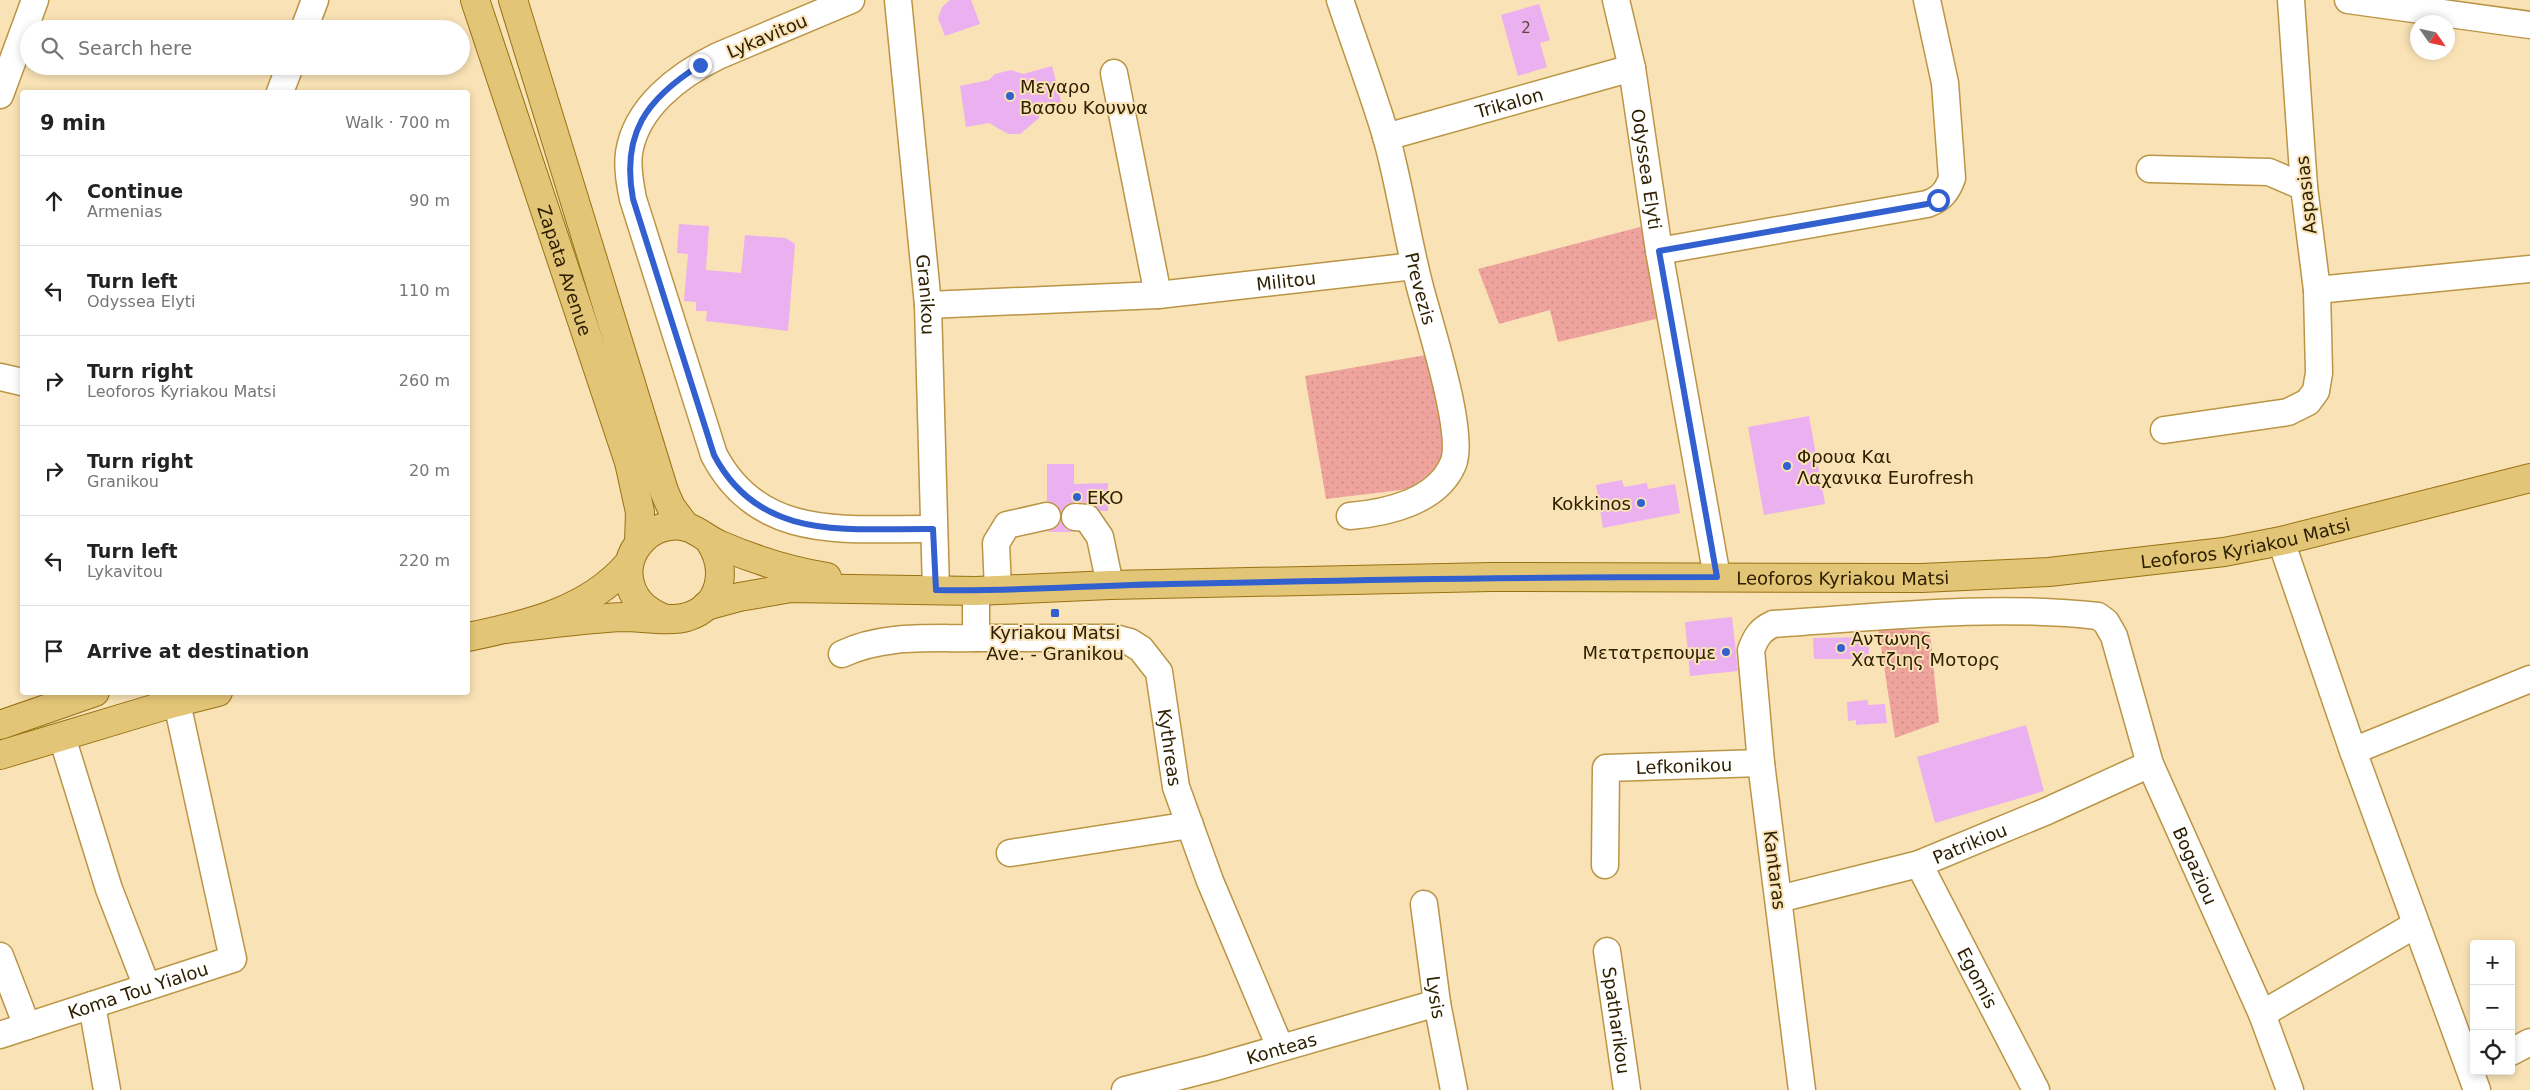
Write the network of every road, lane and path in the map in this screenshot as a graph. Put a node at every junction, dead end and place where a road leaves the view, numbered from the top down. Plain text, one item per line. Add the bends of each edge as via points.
1 (35, 0) edge
2 (315, 0) edge
3 (475, 0) edge
4 (513, 0) edge
5 (851, 0) edge
6 (898, 0) edge
7 (1340, 0) edge
8 (1616, 0) edge
9 (1926, 0) edge
10 (2292, 0) edge
11 (2348, 0) edge
12 (28, 20) edge
13 (307, 20) edge
14 (2530, 25) edge
15 (20, 41) edge
16 (1632, 68) junction
17 (1114, 73) dead end
18 (287, 75) edge
19 (281, 90) edge
20 (0, 95) edge
21 (1386, 138) junction
22 (2150, 169) dead end
23 (2304, 187) junction
24 (1659, 251) junction
25 (1414, 266) junction
26 (2530, 269) edge
27 (2317, 290) junction
28 (1158, 295) junction
29 (928, 305) junction
30 (0, 377) edge
31 (20, 382) edge
32 (2164, 430) dead end
33 (2530, 478) edge
34 (1047, 516) dead end
35 (1350, 516) dead end
36 (1075, 517) dead end
37 (933, 529) junction
38 (698, 534) junction
39 (2281, 541) junction
40 (634, 553) junction
41 (1717, 577) junction
42 (1896, 577) junction
43 (1110, 585) junction
44 (905, 588) junction
45 (936, 590) junction
46 (987, 590) junction
47 (706, 606) junction
48 (1895, 616) junction
49 (663, 618) junction
50 (506, 629) junction
51 (470, 637) edge
52 (976, 638) junction
53 (842, 654) dead end
54 (2530, 680) edge
55 (86, 695) edge
56 (199, 695) edge
57 (168, 700) edge
58 (0, 725) edge
59 (62, 737) junction
60 (2353, 751) junction
61 (0, 755) edge
62 (1761, 763) junction
63 (2150, 764) junction
64 (1190, 825) junction
65 (1010, 853) dead end
66 (1919, 864) junction
67 (1606, 865) dead end
68 (1779, 899) junction
69 (1424, 904) dead end
70 (2415, 925) junction
71 (1607, 951) dead end
72 (0, 956) edge
73 (147, 988) junction
74 (1438, 1003) junction
75 (92, 1005) junction
76 (2262, 1014) junction
77 (35, 1024) junction
78 (0, 1035) edge
79 (2530, 1042) edge
80 (1280, 1047) junction
81 (2515, 1050) edge
82 (2474, 1078) edge
83 (1214, 1079) edge
84 (107, 1090) edge
85 (1125, 1090) edge
86 (1454, 1090) edge
87 (1627, 1090) edge
88 (1802, 1090) edge
89 (2036, 1090) edge
90 (2290, 1090) edge

1 - 12 street
2 - 13 street
3 - 40 main road, Zapata Avenue via 629,462 640,512
4 - 38 main road, Zapata Avenue via 664,491 672,507
5 - 37 street, Lykavitou via 718,56 675,83 655,101 634,135 630,151 630,182 714,455 728,479 758,507 793,522 818,527
6 - 29 street, Granikou
7 - 21 street, Prevezis
8 - 16 street, Odyssea Elyti
9 - 24 street via 1945,83 1952,178 1948,189 1938,200
10 - 23 street, Aspasias
11 - 14 street
15 - 20 street
16 - 21 street, Trikalon
16 - 24 street, Odyssea Elyti
17 - 28 street
18 - 19 street
21 - 25 street, Prevezis
22 - 23 street via 2269,172
23 - 27 street, Aspasias
24 - 41 street, Odyssea Elyti
25 - 28 street, Militou
25 - 35 street, Prevezis via 1453,415 1457,445 1455,457 1443,479 1419,497 1383,512
26 - 27 street
27 - 32 street, Aspasias via 2319,373 2316,390 2308,402 2288,412
28 - 29 street, Militou
29 - 37 street, Granikou
30 - 31 street
33 - 39 main road, Leoforos Kyriakou Matsi
34 - 46 street via 1008,525 996,543
36 - 43 street via 1087,518 1100,537
37 - 45 street, Granikou
38 - 40 main road, Leoforos Kyriakou Matsi via 673,526 660,528
38 - 44 main road, Leoforos Kyriakou Matsi via 766,564
38 - 47 main road via 720,562 717,592
39 - 42 main road, Leoforos Kyriakou Matsi via 2224,552 2049,572
39 - 60 street
40 - 49 main road via 628,575 635,597 647,610
40 - 50 main road, Leoforos Kyriakou Matsi via 607,586 587,599
41 - 42 main road, Leoforos Kyriakou Matsi
41 - 43 main road, Leoforos Kyriakou Matsi via 1491,577
42 - 48 street
43 - 46 main road, Leoforos Kyriakou Matsi
44 - 45 main road, Leoforos Kyriakou Matsi
44 - 47 main road, Leoforos Kyriakou Matsi via 791,588
45 - 46 main road, Leoforos Kyriakou Matsi
46 - 52 street
47 - 49 main road, Leoforos Kyriakou Matsi via 686,618
48 - 62 street, Kantaras via 1773,624 1756,636 1751,650
48 - 63 street, Bogaziou via 2021,611 2098,616 2114,636
49 - 50 main road, Leoforos Kyriakou Matsi via 590,620
50 - 51 main road, Leoforos Kyriakou Matsi
52 - 53 street, Kythreas via 889,640 858,646
52 - 64 street, Kythreas via 1107,637 1130,642 1141,649 1159,672 1176,787
54 - 60 street
55 - 58 main road
56 - 57 main road
57 - 59 main road
57 - 73 street, Koma Tou Yialou via 234,960
59 - 61 main road
59 - 73 street via 109,889
60 - 70 street
62 - 67 street, Lefkonikou via 1606,768
62 - 68 street, Kantaras
63 - 66 street, Patrikiou
63 - 76 street, Bogaziou
64 - 65 street
64 - 80 street, Kythreas via 1210,881
66 - 68 street, Patrikiou
66 - 89 street, Egomis
68 - 88 street, Kantaras
69 - 74 street, Lysis
70 - 76 street
70 - 82 street
71 - 87 street, Spatharikou
72 - 77 street
73 - 75 street, Koma Tou Yialou
74 - 80 street, Konteas
74 - 86 street, Lysis
75 - 77 street, Koma Tou Yialou
75 - 84 street
76 - 90 street, Bogaziou
77 - 78 street, Koma Tou Yialou
79 - 81 street
80 - 83 street, Konteas
83 - 85 street, Konteas

